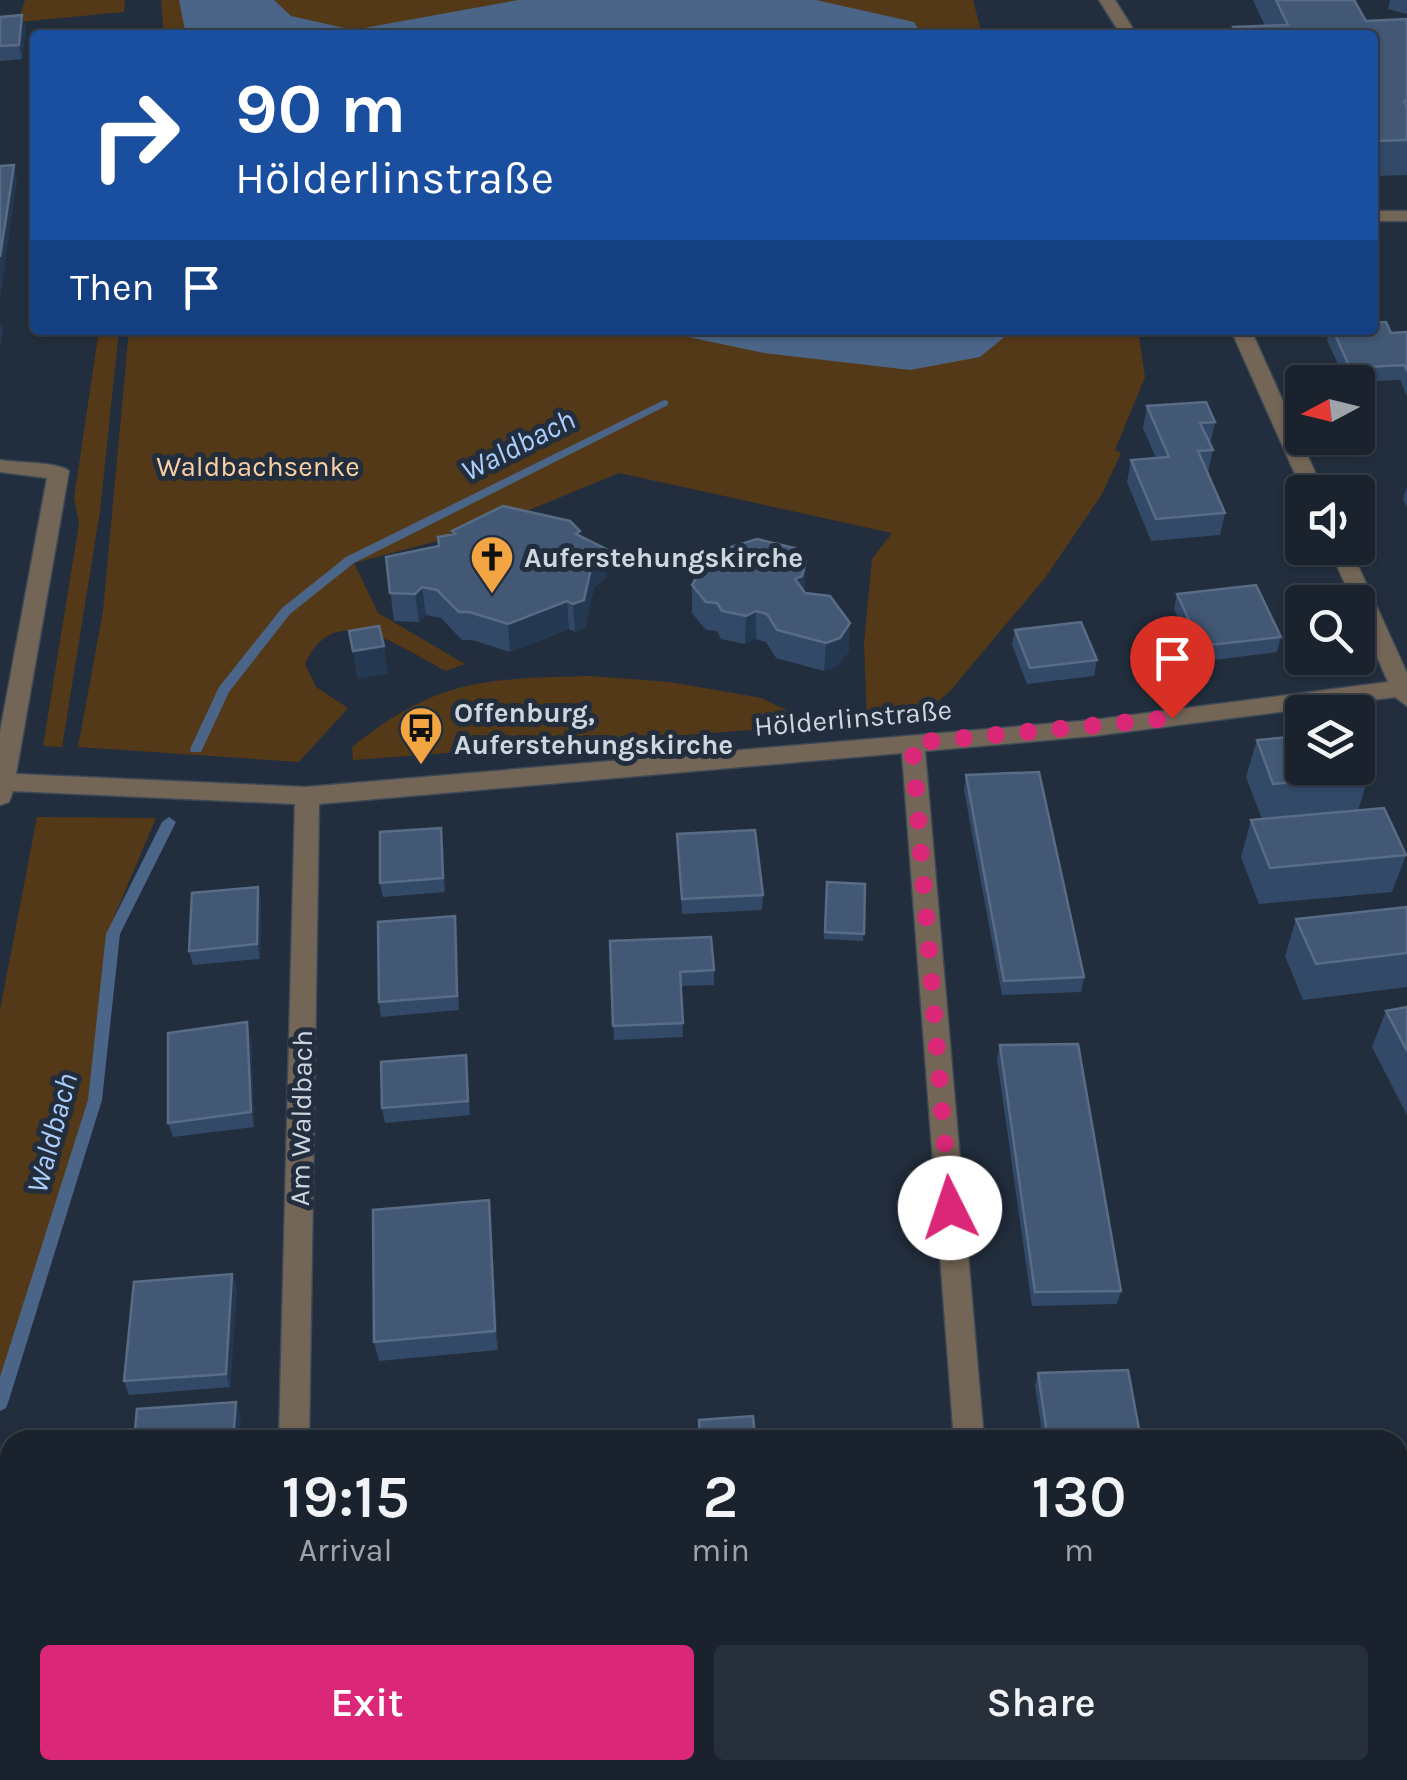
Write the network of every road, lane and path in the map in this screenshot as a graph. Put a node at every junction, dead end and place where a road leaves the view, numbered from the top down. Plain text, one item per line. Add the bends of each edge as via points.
1 (1107, 0) edge
2 (1126, 30) edge
3 (1378, 216) edge
4 (1407, 216) edge
5 (1243, 335) edge
6 (0, 466) edge
7 (1306, 475) edge
8 (1347, 565) edge
9 (1405, 691) edge
10 (912, 743) junction
11 (1, 789) edge
12 (308, 796) junction
13 (294, 1430) edge
14 (967, 1430) edge

1 - 2 street
3 - 4 street
5 - 7 street
6 - 11 street via 58,471
8 - 9 street
9 - 10 street, Hölderlinstraße
10 - 12 street, Hölderlinstraße
10 - 14 street
11 - 12 street, Hölderlinstraße
12 - 13 street, Am Waldbach

